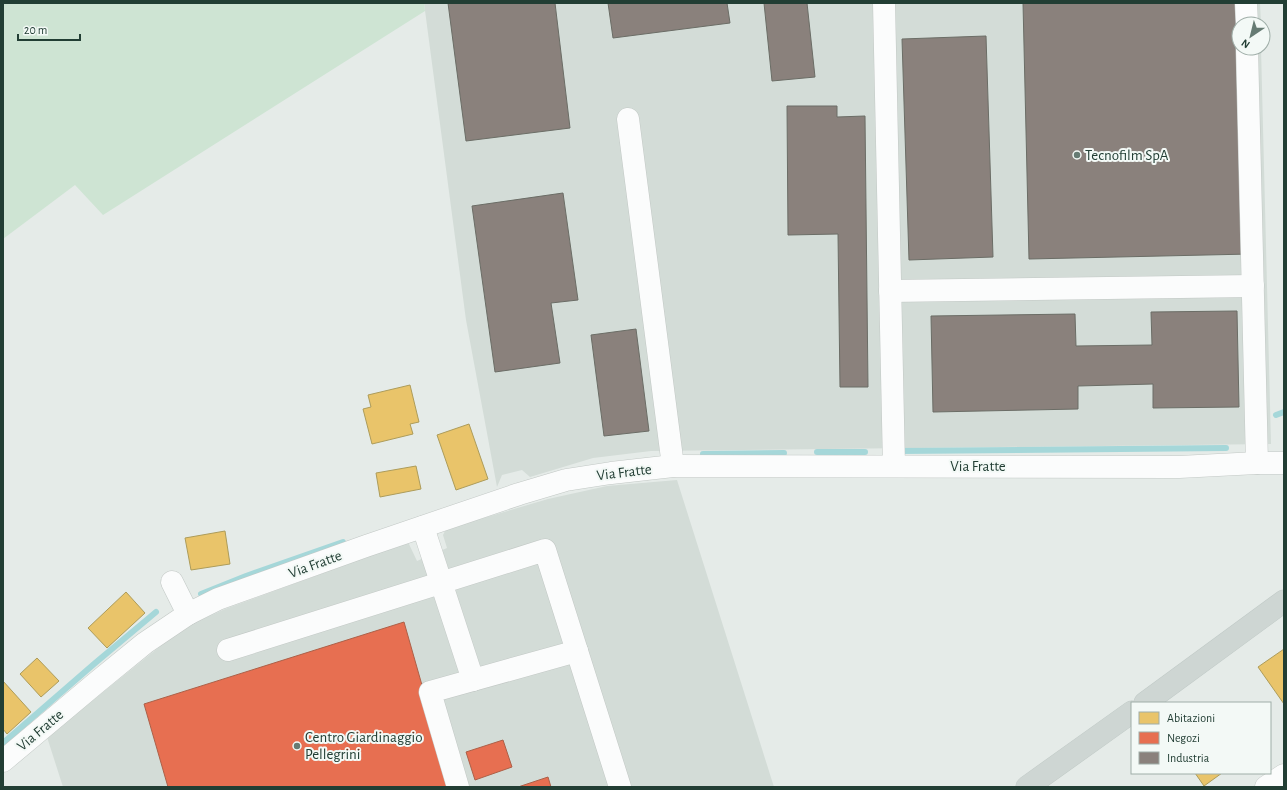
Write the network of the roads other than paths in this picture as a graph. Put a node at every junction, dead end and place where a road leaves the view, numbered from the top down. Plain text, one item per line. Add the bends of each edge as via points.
1 (884, 3) edge
2 (1246, 3) edge
3 (1247, 16) edge
4 (1248, 56) edge
5 (628, 120) dead end
6 (1253, 286) junction
7 (890, 291) junction
8 (1257, 463) junction
9 (1284, 463) edge
10 (673, 466) junction
11 (894, 466) junction
12 (423, 527) junction
13 (172, 582) dead end
14 (442, 583) junction
15 (1284, 601) edge
16 (188, 614) junction
17 (228, 650) dead end
18 (577, 651) junction
19 (473, 680) junction
20 (1146, 702) edge
21 (1131, 713) edge
22 (3, 762) edge
23 (1284, 775) edge
24 (458, 787) edge
25 (620, 787) edge
26 (1027, 787) edge
27 (1266, 787) edge

1 - 7 street
2 - 3 street
4 - 6 street
5 - 10 street, Via Fratte
6 - 7 street
6 - 8 street
7 - 11 street
8 - 9 street, Via Fratte
8 - 11 street, Via Fratte via 1179,467
10 - 11 street, Via Fratte
10 - 12 street, Via Fratte via 566,480
12 - 14 street
12 - 16 street, Via Fratte via 218,599
13 - 16 street
14 - 17 street
14 - 18 street via 545,550
14 - 19 street
15 - 20 main road
16 - 22 street, Via Fratte via 145,643
18 - 19 street
18 - 25 street
19 - 24 street via 430,692
21 - 26 main road
23 - 27 street

